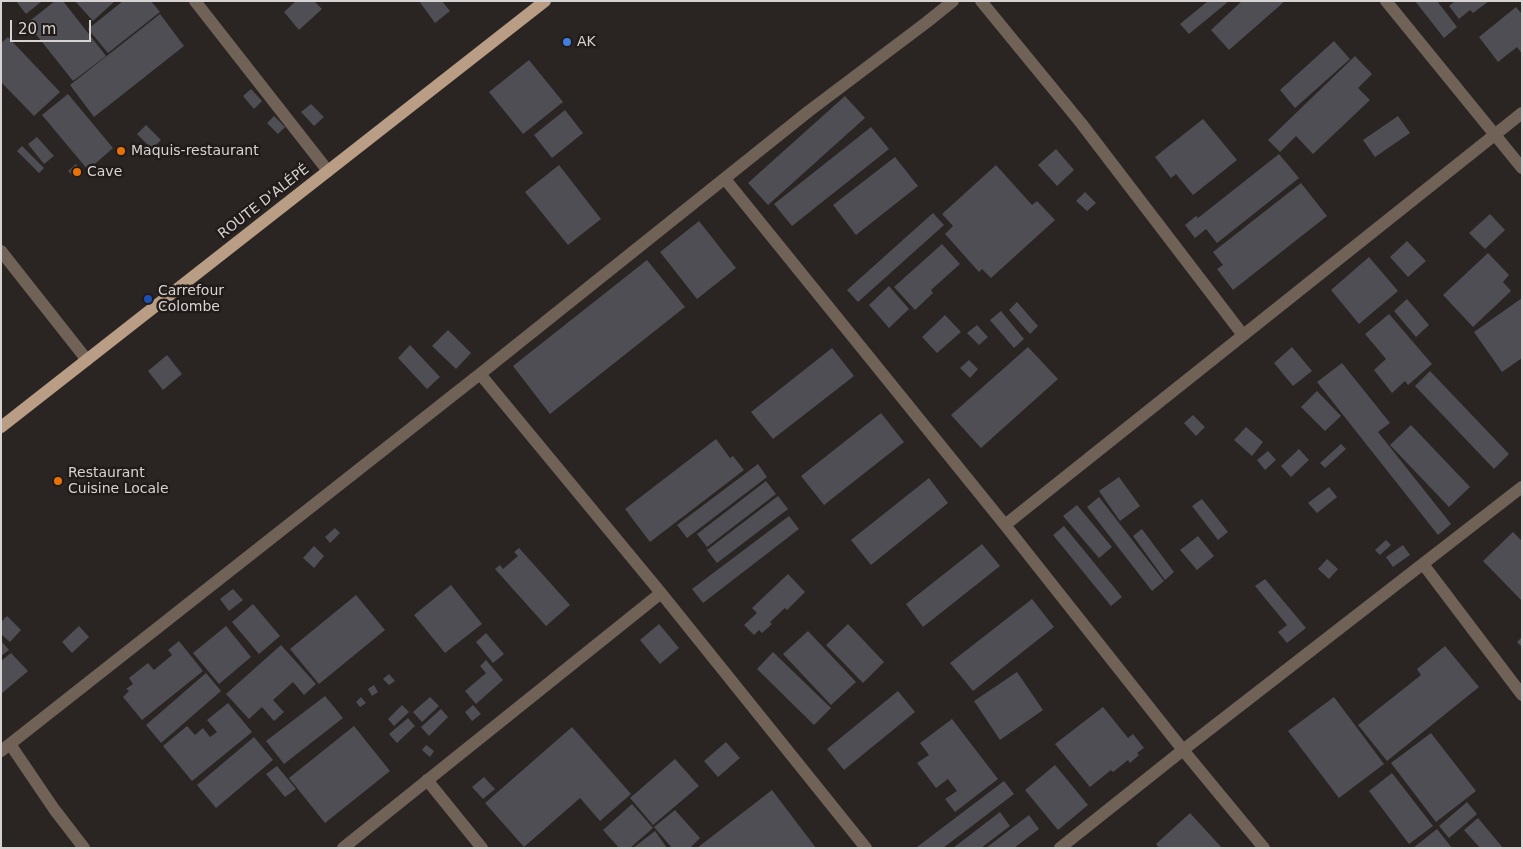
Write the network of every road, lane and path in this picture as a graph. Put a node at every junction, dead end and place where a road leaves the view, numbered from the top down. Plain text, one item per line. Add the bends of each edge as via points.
1 (194, 1) edge
2 (545, 1) edge
3 (952, 1) edge
4 (981, 1) edge
5 (1386, 1) edge
6 (1522, 114) edge
7 (1495, 134) junction
8 (1522, 168) edge
9 (328, 171) junction
10 (725, 179) junction
11 (1, 251) edge
12 (1242, 335) junction
13 (87, 360) junction
14 (480, 374) junction
15 (1, 427) edge
16 (1522, 487) edge
17 (1004, 525) junction
18 (1423, 564) junction
19 (661, 593) junction
20 (1522, 694) edge
21 (6, 748) edge
22 (1182, 750) junction
23 (427, 780) junction
24 (84, 848) edge
25 (343, 848) edge
26 (482, 848) edge
27 (866, 848) edge
28 (1060, 848) edge
29 (1264, 848) edge

1 - 9 street
2 - 9 main road, ROUTE D'ALÉPÉ
3 - 10 street
4 - 12 street via 1081,124
5 - 7 street
6 - 7 street
7 - 8 street
7 - 12 street
9 - 13 main road, ROUTE D'ALÉPÉ
10 - 14 street
10 - 17 street
11 - 13 street
12 - 17 street
13 - 15 main road, ROUTE D'ALÉPÉ
14 - 19 street
14 - 21 street
16 - 18 street
17 - 22 street
18 - 20 street
18 - 22 street
19 - 23 street
19 - 27 street
21 - 24 street
22 - 28 street
22 - 29 street
23 - 25 street
23 - 26 street

